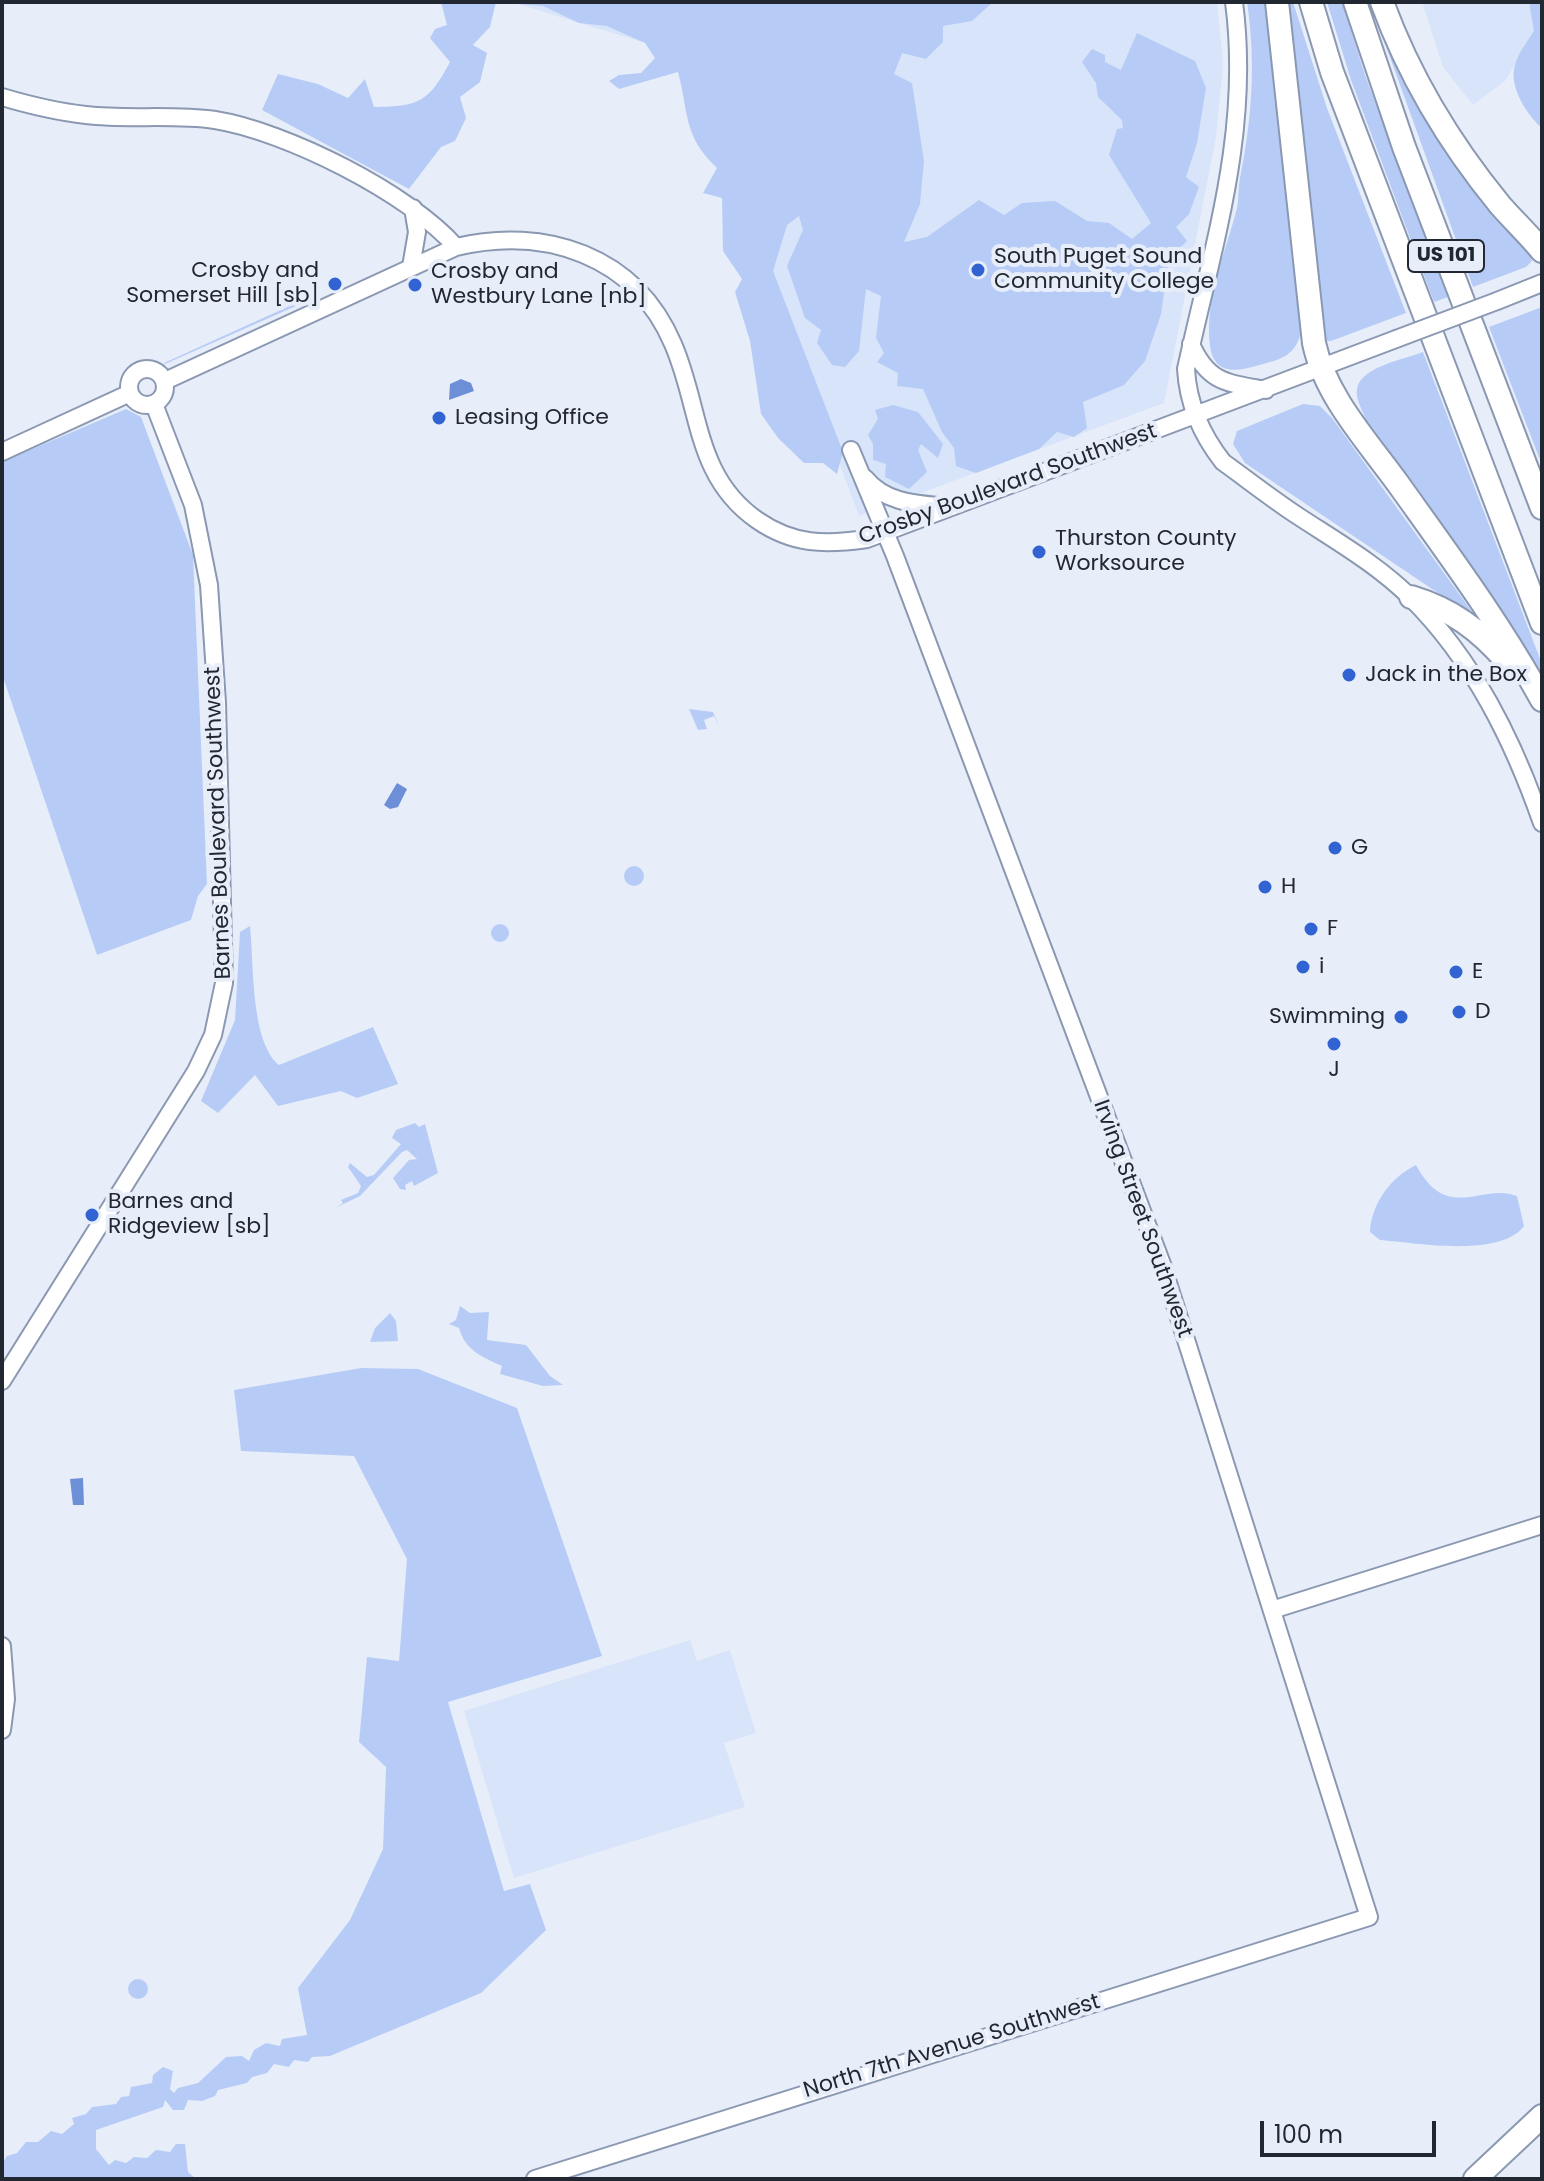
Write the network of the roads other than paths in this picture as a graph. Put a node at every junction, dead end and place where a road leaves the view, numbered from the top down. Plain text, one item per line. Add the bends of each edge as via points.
1 (1234, 2) edge
2 (1277, 2) edge
3 (1311, 2) edge
4 (1355, 2) edge
5 (1382, 2) edge
6 (2, 97) edge
7 (413, 208) junction
8 (456, 247) junction
9 (1542, 251) edge
10 (411, 267) junction
11 (1542, 283) edge
12 (1191, 344) junction
13 (1322, 368) junction
14 (165, 381) junction
15 (1267, 390) junction
16 (130, 393) junction
17 (154, 404) junction
18 (1196, 417) junction
19 (851, 450) dead end
20 (2, 452) edge
21 (860, 471) junction
22 (955, 508) junction
23 (1542, 508) edge
24 (886, 532) junction
25 (1411, 597) junction
26 (1542, 623) edge
27 (1542, 700) edge
28 (1542, 716) edge
29 (1542, 823) edge
30 (2, 1381) edge
31 (1542, 1525) edge
32 (1272, 1610) junction
33 (2, 1646) edge
34 (2, 1730) edge
35 (1369, 1917) joint
36 (1542, 2116) edge
37 (535, 2179) edge
38 (1475, 2179) edge

1 - 12 street via 1240,59 1237,131
2 - 13 highway via 1314,343
3 - 26 highway, US 101 via 1332,72
4 - 23 highway, US 101 via 1404,147
5 - 9 highway via 1438,118 1478,176
6 - 7 street via 87,115 185,118 249,128 293,145
7 - 8 street
7 - 10 street via 417,232
8 - 10 street, Crosby Boulevard Southwest
8 - 24 street, Crosby Boulevard Southwest via 483,241 546,241 610,269 653,308 667,331 716,479 733,501 767,527 815,545
10 - 14 street, Crosby Boulevard Southwest
11 - 13 street, Crosby Boulevard Southwest, bridge
12 - 15 street via 1199,363 1215,378
12 - 18 street via 1187,393
13 - 15 street, Crosby Boulevard Southwest
13 - 27 highway via 1476,593
14 - 16 street via 157,371 140,371 130,383
14 - 17 street via 165,394
15 - 18 street, Crosby Boulevard Southwest
16 - 17 street via 138,403
16 - 20 street
17 - 30 street, Barnes Boulevard Southwest via 193,505 209,585 225,952 222,1000 196,1071
18 - 22 street, Crosby Boulevard Southwest
18 - 25 street via 1223,462
19 - 21 street, Irving Street Southwest
21 - 22 street via 887,497
21 - 24 street, Irving Street Southwest
22 - 24 street, Crosby Boulevard Southwest
24 - 32 street, Irving Street Southwest via 1157,1250
25 - 28 highway via 1455,616 1491,643
25 - 29 street via 1473,674 1510,738
31 - 32 street
32 - 35 street, Irving Street Southwest
33 - 34 street
35 - 37 street, North 7th Avenue Southwest
36 - 38 highway

